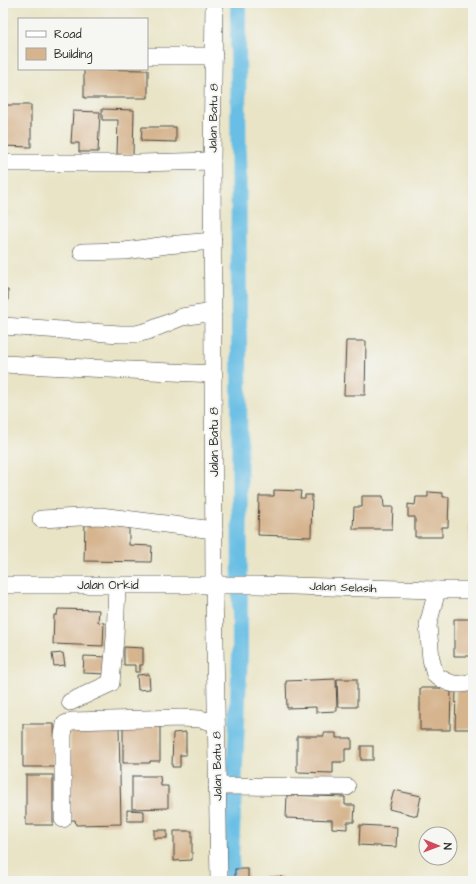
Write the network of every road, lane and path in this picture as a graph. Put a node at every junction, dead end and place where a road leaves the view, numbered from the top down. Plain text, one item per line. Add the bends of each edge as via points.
1 (214, 3) edge
2 (148, 56) edge
3 (214, 56) junction
4 (212, 161) junction
5 (3, 164) edge
6 (213, 241) junction
7 (82, 252) dead end
8 (213, 312) junction
9 (3, 326) edge
10 (3, 364) edge
11 (214, 374) junction
12 (41, 519) dead end
13 (214, 530) junction
14 (3, 585) edge
15 (116, 585) junction
16 (221, 585) junction
17 (437, 590) junction
18 (473, 590) edge
19 (473, 682) edge
20 (70, 702) dead end
21 (216, 723) junction
22 (224, 786) junction
23 (347, 787) dead end
24 (63, 819) dead end
25 (219, 881) edge

1 - 3 street, Jalan Batu 8
2 - 3 street
3 - 4 street, Jalan Batu 8
4 - 5 street
4 - 6 street, Jalan Batu 8
6 - 7 street via 125,251
6 - 8 street, Jalan Batu 8
8 - 9 street via 182,317 136,334
8 - 11 street, Jalan Batu 8
10 - 11 street
11 - 13 street, Jalan Batu 8
12 - 13 street via 100,516
13 - 16 street, Jalan Batu 8
14 - 15 street, Jalan Orkid
15 - 16 street, Jalan Orkid
15 - 20 street via 111,683
16 - 17 street, Jalan Selasih
16 - 21 street, Jalan Batu 8
17 - 18 street, Jalan Selasih
17 - 19 street via 428,625 435,675 445,682 458,685
21 - 22 street, Jalan Batu 8
21 - 24 street via 181,718 72,721 65,724 62,736
22 - 23 street
22 - 25 street, Jalan Batu 8

